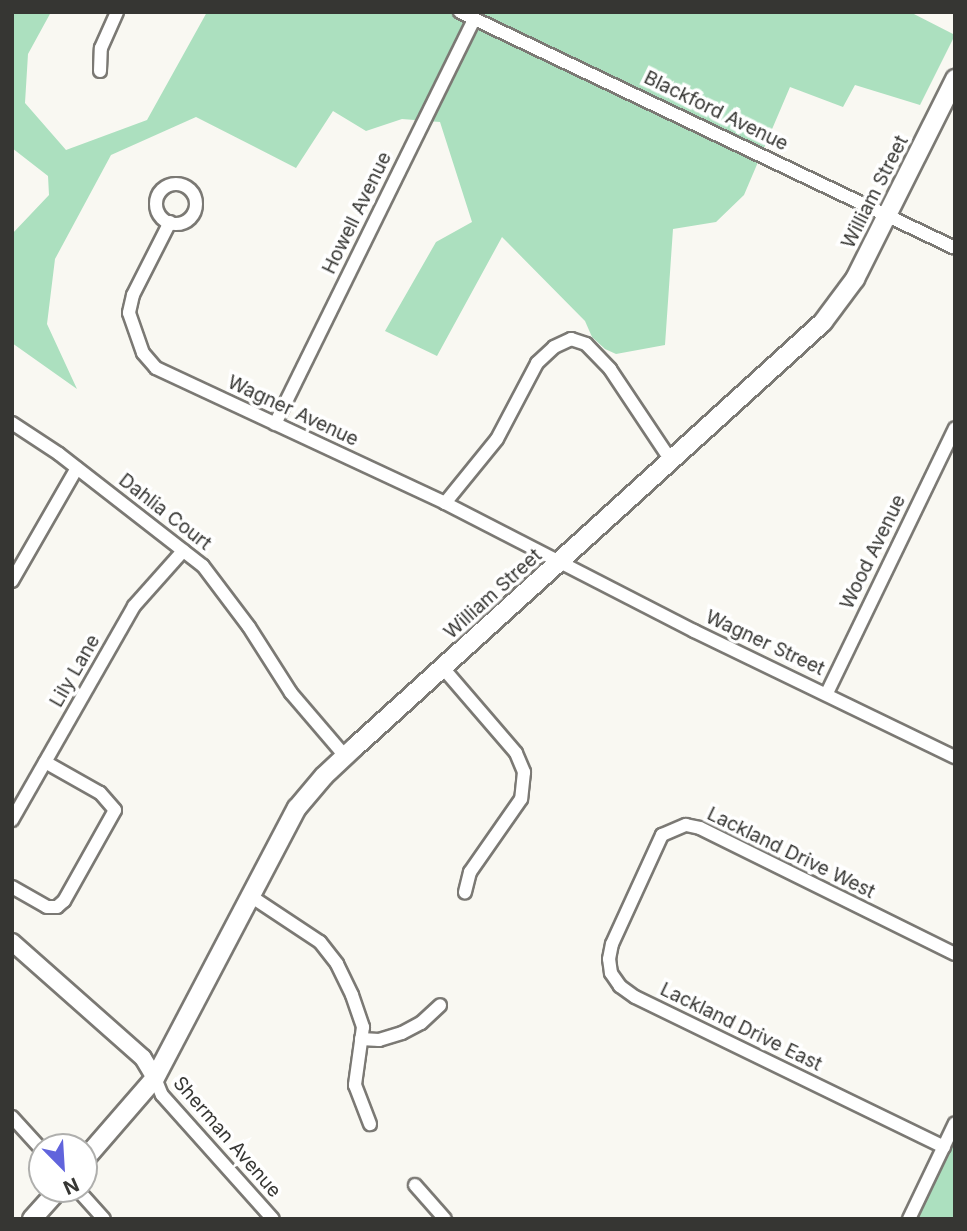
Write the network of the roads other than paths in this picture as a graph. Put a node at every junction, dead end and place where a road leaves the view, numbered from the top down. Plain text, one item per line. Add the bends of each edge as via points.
1 (117, 12) edge
2 (460, 12) edge
3 (474, 19) junction
4 (100, 71) dead end
5 (955, 79) edge
6 (888, 216) junction
7 (170, 222) dead end
8 (955, 248) edge
9 (12, 423) edge
10 (275, 424) junction
11 (955, 428) edge
12 (670, 459) junction
13 (77, 468) junction
14 (444, 503) junction
15 (183, 551) junction
16 (559, 563) junction
17 (12, 580) edge
18 (443, 668) junction
19 (827, 693) junction
20 (345, 756) junction
21 (955, 757) edge
22 (46, 761) junction
23 (12, 820) edge
24 (12, 887) edge
25 (636, 888) joint
26 (466, 892) dead end
27 (249, 895) junction
28 (12, 942) edge
29 (955, 954) edge
30 (440, 1005) dead end
31 (361, 1039) junction
32 (155, 1078) junction
33 (12, 1117) edge
34 (955, 1123) edge
35 (370, 1124) dead end
36 (28, 1135) edge
37 (98, 1144) edge
38 (943, 1147) junction
39 (415, 1185) dead end
40 (46, 1203) edge
41 (90, 1203) edge
42 (32, 1219) edge
43 (104, 1219) edge
44 (273, 1219) edge
45 (445, 1219) edge
46 (909, 1219) edge

1 - 4 street via 101,48
2 - 3 street, Blackford Avenue
3 - 6 street, Blackford Avenue
3 - 10 street, Howell Avenue
5 - 6 main road, William Street
6 - 8 street, Blackford Avenue
6 - 12 main road, William Street via 855,279 823,323
7 - 10 street, Wagner Avenue via 131,304 133,332 143,353 156,368 174,378
9 - 13 street, Dahlia Court
10 - 14 street, Wagner Avenue
11 - 19 street, Wood Avenue
12 - 14 street via 610,369 577,338 554,347 537,363 497,439
12 - 16 main road, William Street
13 - 15 street, Dahlia Court
13 - 17 street
14 - 16 street, Wagner Avenue
15 - 20 street, Dahlia Court via 203,566 291,693
15 - 22 street, Lily Lane via 134,606
16 - 18 main road, William Street
16 - 19 street, Wagner Street
18 - 20 main road, William Street
18 - 26 street via 516,753 524,772 521,799 470,872
19 - 21 street, Wagner Street
20 - 27 main road, William Street via 297,808
22 - 23 street, Lily Lane
22 - 24 street via 100,793 115,810 57,907 47,907
25 - 29 street, Lackland Drive West via 662,835 687,825
25 - 38 street, Lackland Drive East via 609,959 620,986
27 - 31 street via 320,942 337,964 356,1006 363,1027
27 - 32 main road, William Street
28 - 32 street via 143,1058
30 - 31 street via 402,1033 379,1040
31 - 35 street via 355,1085
32 - 37 main road, William Street
32 - 44 street, Sherman Avenue via 162,1095
33 - 36 street
34 - 38 street
38 - 46 street
39 - 45 street
40 - 42 main road
41 - 43 street

